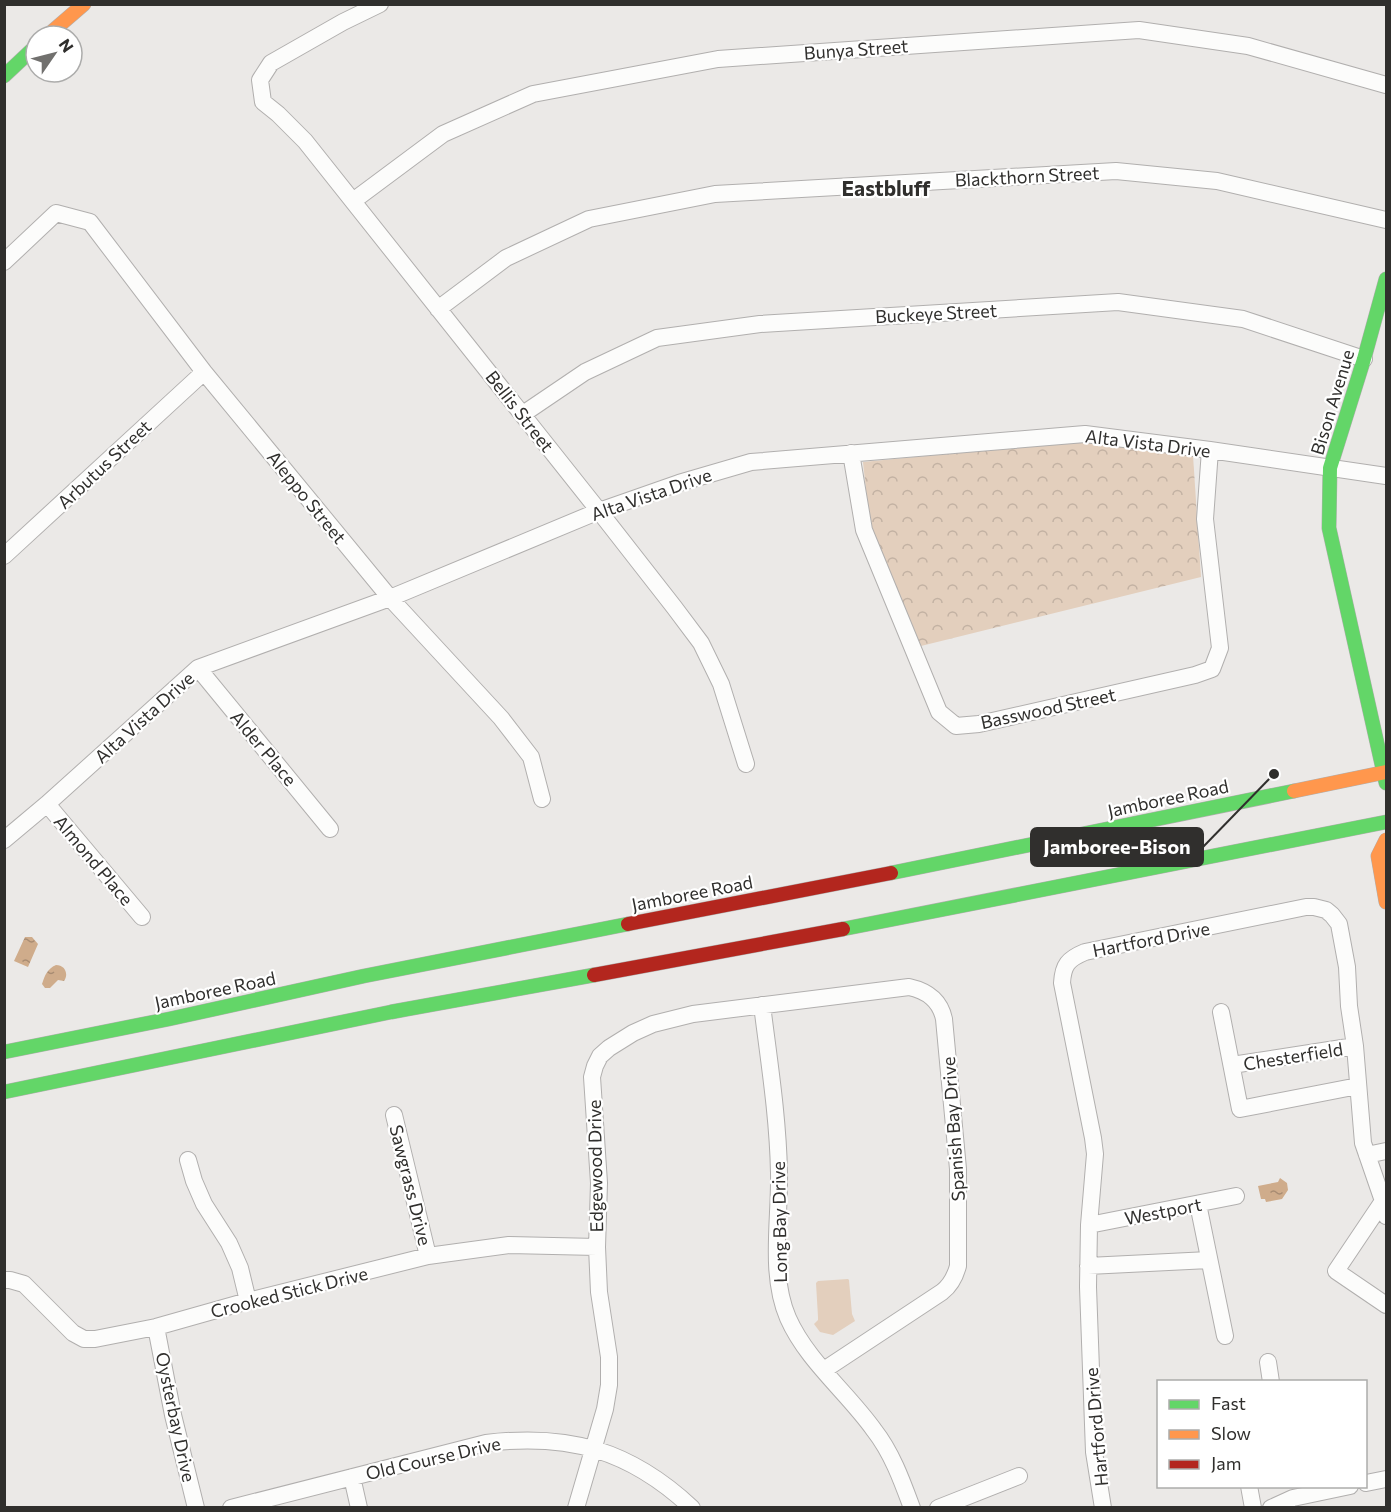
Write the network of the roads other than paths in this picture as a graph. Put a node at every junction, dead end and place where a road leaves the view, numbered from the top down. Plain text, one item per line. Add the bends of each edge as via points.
1 (84, 4) edge
2 (380, 4) edge
3 (61, 24) edge
4 (24, 57) edge
5 (4, 76) edge
6 (1386, 85) edge
7 (353, 201) junction
8 (1386, 220) edge
9 (4, 262) edge
10 (1386, 279) edge
11 (438, 309) junction
12 (1364, 359) junction
13 (204, 372) junction
14 (523, 414) junction
15 (1210, 450) junction
16 (850, 453) junction
17 (1330, 468) junction
18 (1386, 476) edge
19 (599, 511) junction
20 (4, 556) edge
21 (390, 598) junction
22 (198, 668) junction
23 (746, 764) dead end
24 (1385, 776) edge
25 (542, 799) dead end
26 (47, 804) junction
27 (1386, 822) edge
28 (330, 829) dead end
29 (4, 840) edge
30 (1386, 840) edge
31 (1386, 902) edge
32 (142, 917) dead end
33 (762, 1005) junction
34 (1221, 1012) dead end
35 (1355, 1046) junction
36 (4, 1052) edge
37 (1232, 1065) junction
38 (1358, 1086) junction
39 (4, 1092) edge
40 (394, 1115) dead end
41 (1386, 1151) edge
42 (1367, 1155) junction
43 (188, 1160) dead end
44 (1236, 1196) dead end
45 (1198, 1204) junction
46 (1385, 1209) edge
47 (1089, 1225) junction
48 (597, 1247) junction
49 (428, 1256) junction
50 (1209, 1260) junction
51 (1088, 1266) junction
52 (4, 1280) edge
53 (248, 1301) junction
54 (1386, 1305) edge
55 (156, 1327) junction
56 (1225, 1336) dead end
57 (1268, 1362) dead end
58 (824, 1370) junction
59 (1271, 1380) edge
60 (594, 1449) junction
61 (1019, 1476) dead end
62 (351, 1477) junction
63 (1386, 1479) edge
64 (1367, 1483) edge
65 (1249, 1488) edge
66 (1331, 1488) edge
67 (1292, 1492) edge
68 (196, 1508) edge
69 (231, 1508) edge
70 (359, 1508) edge
71 (576, 1508) edge
72 (692, 1508) edge
73 (912, 1508) edge
74 (938, 1508) edge
75 (1103, 1508) edge
76 (1253, 1508) edge
77 (1271, 1508) edge

1 - 3 main road
2 - 7 street, Bellis Street via 271,63 260,80 263,102 305,141
4 - 5 main road
6 - 7 street, Bunya Street via 1248,46 1139,30 718,59 533,94 443,134
7 - 11 street, Bellis Street
8 - 11 street, Blackthorn Street via 1216,181 1116,171 715,194 589,219 506,258
9 - 13 street, Aleppo Street via 56,213 90,222
10 - 12 main road, Bison Avenue
11 - 14 street, Bellis Street
12 - 14 street, Buckeye Street via 1243,319 1118,302 760,324 657,338 585,372
12 - 17 main road, Bison Avenue
13 - 20 street, Arbutus Street
13 - 21 street, Aleppo Street
14 - 19 street, Bellis Street
15 - 16 street, Alta Vista Drive via 1085,434
15 - 16 street, Basswood Street via 1205,519 1220,648 1212,669 979,724 956,726 939,712 864,530
15 - 17 street, Alta Vista Drive
16 - 19 street, Alta Vista Drive via 751,462
17 - 18 street, Alta Vista Drive
17 - 24 main road, Bison Avenue via 1329,528
19 - 21 street, Alta Vista Drive
19 - 23 street, Bellis Street via 701,643 721,684
21 - 22 street, Alta Vista Drive
21 - 25 street, Aleppo Street via 501,718 531,757
22 - 26 street, Alta Vista Drive
22 - 28 street, Alder Place
24 - 36 main road, Jamboree Road via 364,976
26 - 29 street, Alta Vista Drive
26 - 32 street, Almond Place
27 - 39 main road via 751,947 391,1012
30 - 31 main road via 1378,856
33 - 48 street, Edgewood Drive via 653,1024 600,1056 592,1077 599,1183
33 - 58 street, Long Bay Drive via 776,1123 780,1293 798,1337
33 - 58 street, Spanish Bay Drive via 909,987 930,994 943,1012 958,1169 955,1277 942,1292
34 - 37 street
35 - 37 street, Chesterfield
35 - 38 street, Hartford Drive
35 - 47 street, Hartford Drive via 1345,952 1339,924 1326,910 1306,907 1075,956 1067,963 1062,983 1095,1154
37 - 38 street via 1240,1109
38 - 42 street, Hartford Drive
40 - 49 street, Sawgrass Drive
41 - 42 street
42 - 46 street, Hartford Drive
43 - 53 street via 204,1204 240,1268
44 - 45 street, Westport
45 - 47 street, Westport
45 - 50 street
46 - 54 street via 1336,1271
47 - 51 street, Hartford Drive
48 - 49 street, Crooked Stick Drive via 509,1245
48 - 60 street, Edgewood Drive via 609,1385
49 - 53 street, Crooked Stick Drive
50 - 51 street
50 - 56 street
51 - 75 street, Hartford Drive via 1094,1452
52 - 55 street, Crooked Stick Drive via 24,1284 73,1333 84,1339
53 - 55 street, Crooked Stick Drive
55 - 68 street, Oysterbay Drive
57 - 59 street
58 - 73 street, Long Bay Drive via 887,1450
60 - 62 street, Old Course Drive via 543,1440 486,1443
60 - 71 street, Edgewood Drive
60 - 72 street, Old Course Drive via 650,1474
61 - 74 street
62 - 69 street, Old Course Drive
62 - 70 street
63 - 64 street
65 - 76 street
66 - 67 street
67 - 77 street

